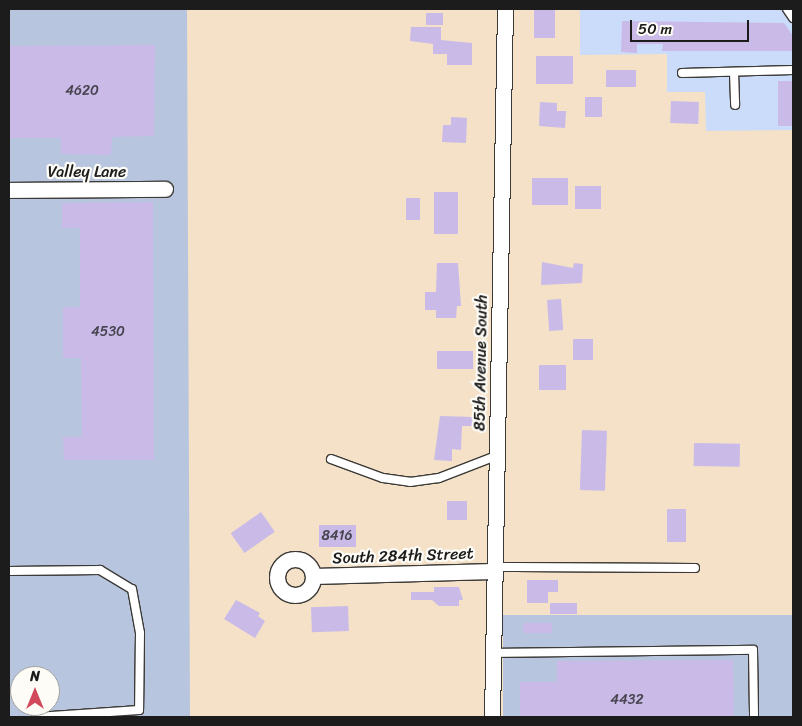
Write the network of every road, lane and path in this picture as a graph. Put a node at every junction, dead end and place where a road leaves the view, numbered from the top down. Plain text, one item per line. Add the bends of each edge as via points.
1 (505, 9) edge
2 (787, 9) edge
3 (793, 18) edge
4 (793, 70) edge
5 (734, 72) junction
6 (682, 73) dead end
7 (735, 105) dead end
8 (166, 189) dead end
9 (9, 190) edge
10 (496, 456) junction
11 (331, 459) dead end
12 (695, 568) dead end
13 (493, 569) junction
14 (9, 572) edge
15 (313, 576) dead end
16 (492, 653) junction
17 (36, 717) edge
18 (492, 717) edge
19 (754, 717) edge

1 - 10 street, 85th Avenue South
2 - 3 lane
4 - 5 lane
5 - 6 lane
5 - 7 lane
8 - 9 street, Valley Lane
10 - 11 lane via 439,478 410,482 383,478
10 - 13 street, 85th Avenue South
12 - 13 lane
13 - 15 street, South 284th Street
13 - 16 street, 85th Avenue South
14 - 17 lane via 100,570 132,589 138,624 139,710
16 - 18 street, 85th Avenue South
16 - 19 lane via 753,650

